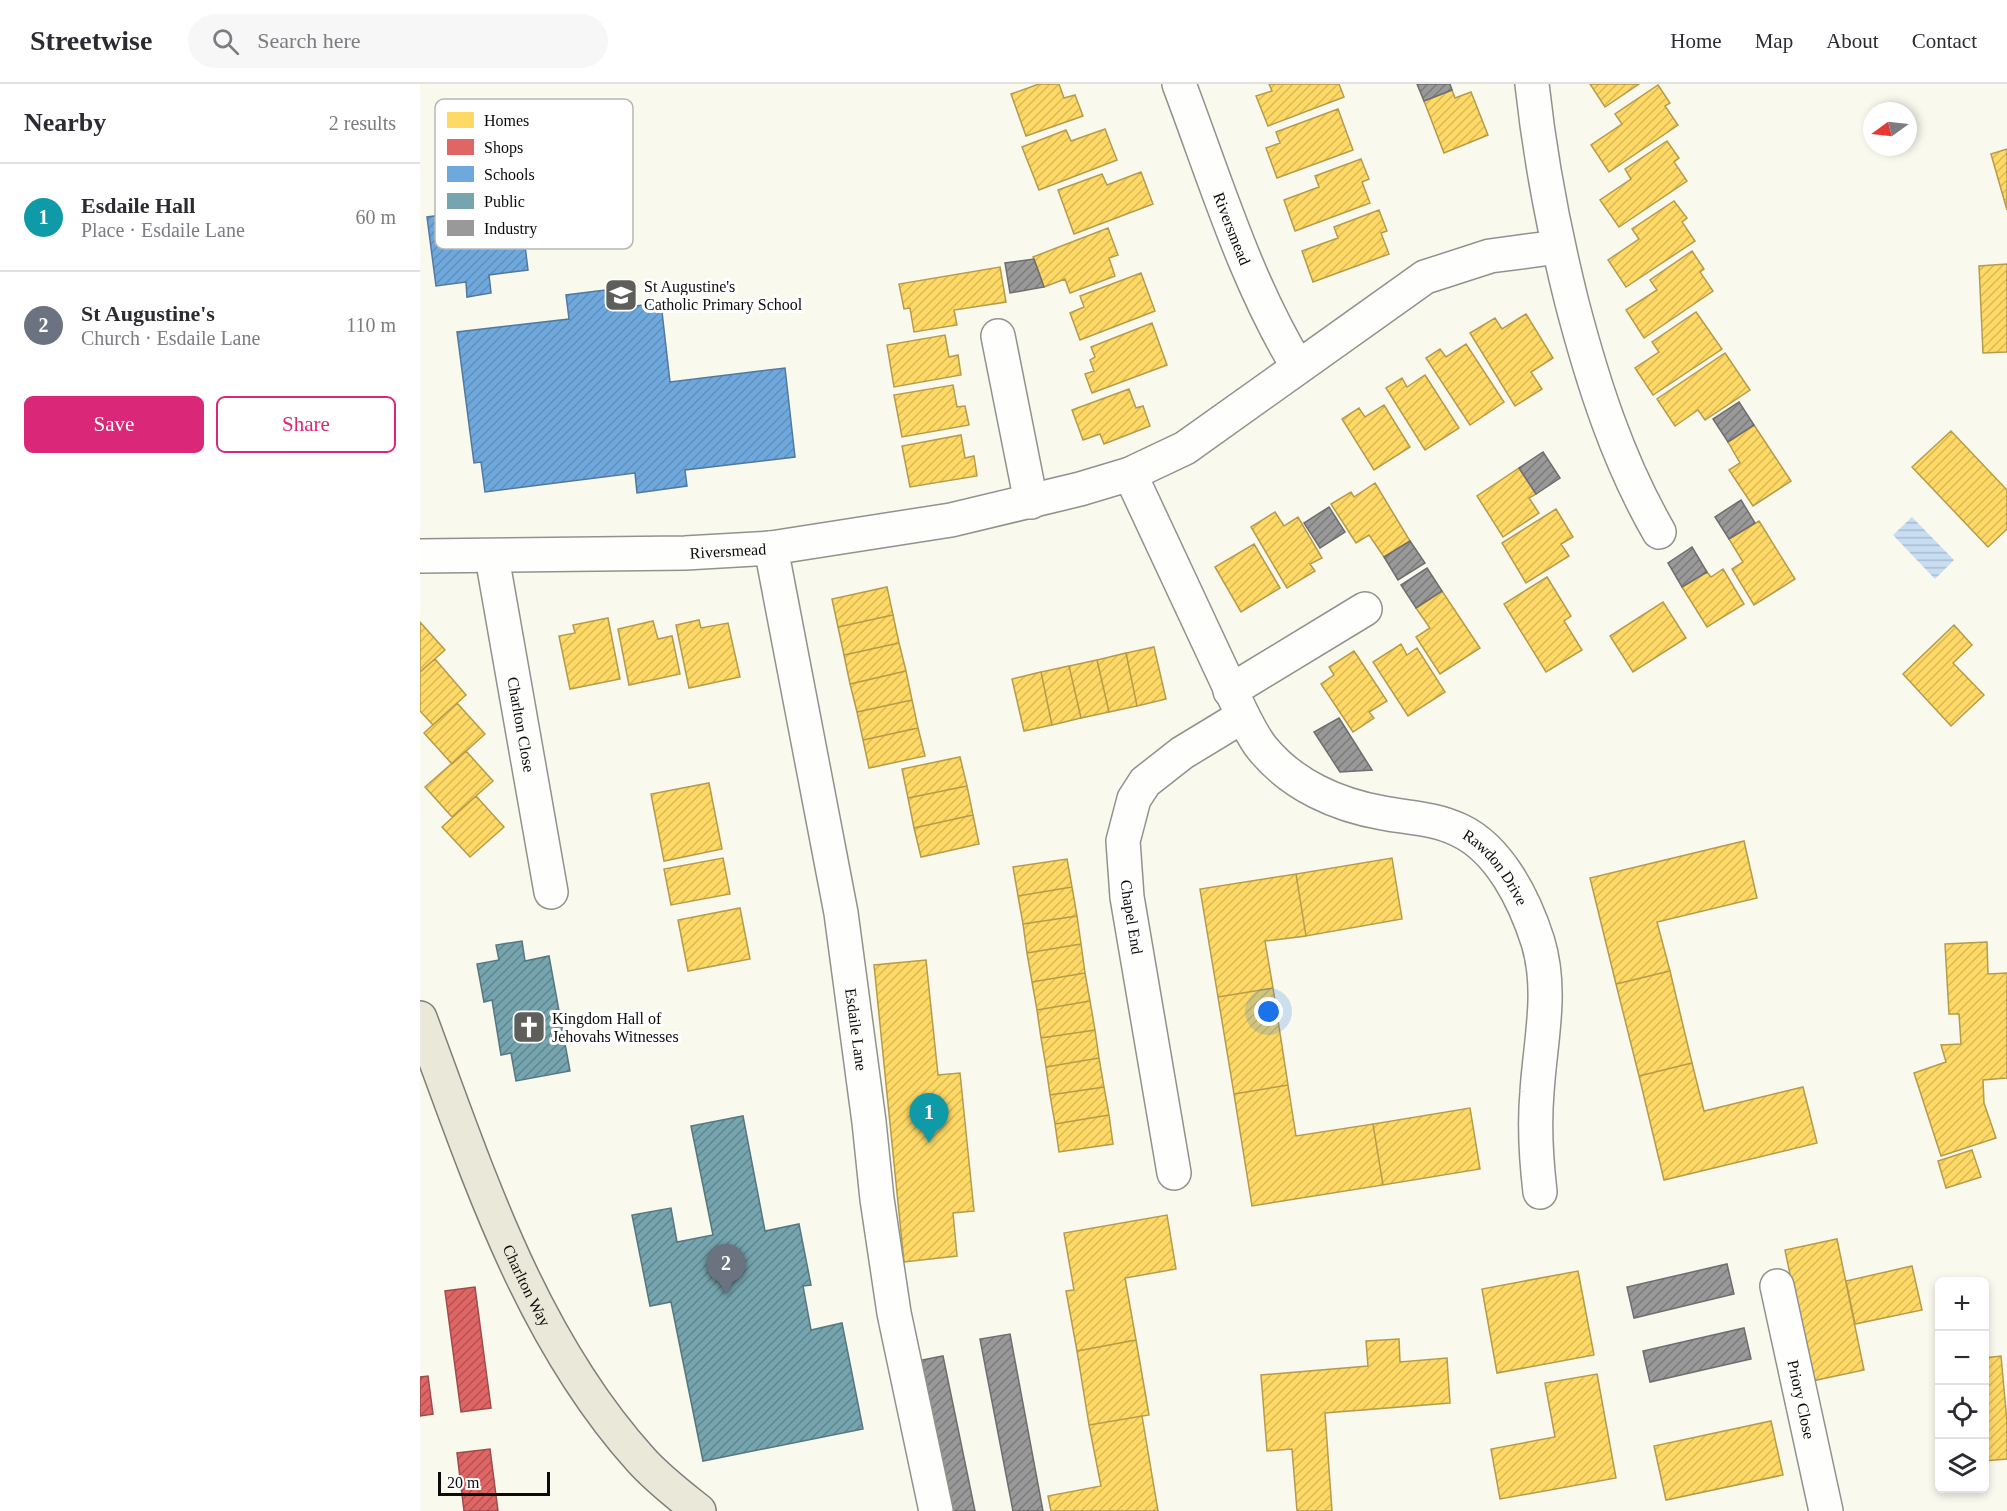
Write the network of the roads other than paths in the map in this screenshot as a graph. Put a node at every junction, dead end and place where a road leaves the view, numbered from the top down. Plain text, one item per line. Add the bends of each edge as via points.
1 (1179, 84) edge
2 (1532, 84) edge
3 (1558, 247) junction
4 (999, 336) dead end
5 (1298, 367) junction
6 (1130, 474) junction
7 (1031, 502) junction
8 (1659, 532) dead end
9 (771, 548) junction
10 (420, 556) edge
11 (492, 556) junction
12 (1365, 609) dead end
13 (1237, 703) junction
14 (551, 892) dead end
15 (422, 1029) edge
16 (1174, 1173) dead end
17 (1540, 1192) dead end
18 (1777, 1286) dead end
19 (699, 1511) edge
20 (936, 1511) edge
21 (1826, 1511) edge

1 - 5 street, Riversmead via 1243,254
2 - 3 street
3 - 5 street, Riversmead via 1490,256 1425,277
3 - 8 street via 1583,348 1618,452
4 - 7 street
5 - 6 street, Riversmead via 1185,448
6 - 7 street, Riversmead
6 - 13 street, Rawdon Drive
7 - 9 street, Riversmead via 951,520
9 - 11 street, Riversmead
9 - 20 street, Esdaile Lane via 841,913 894,1313
10 - 11 street, Riversmead
11 - 14 street, Charlton Close
12 - 13 street
13 - 16 street, Chapel End via 1145,782 1134,799 1123,841 1127,897
13 - 17 street, Rawdon Drive via 1260,746 1304,785 1362,809 1432,820 1461,831 1505,872 1520,897 1538,944 1544,974 1544,1030 1535,1115
15 - 19 main road, Charlton Way via 489,1200 552,1335 575,1375 642,1462
18 - 21 street, Priory Close

